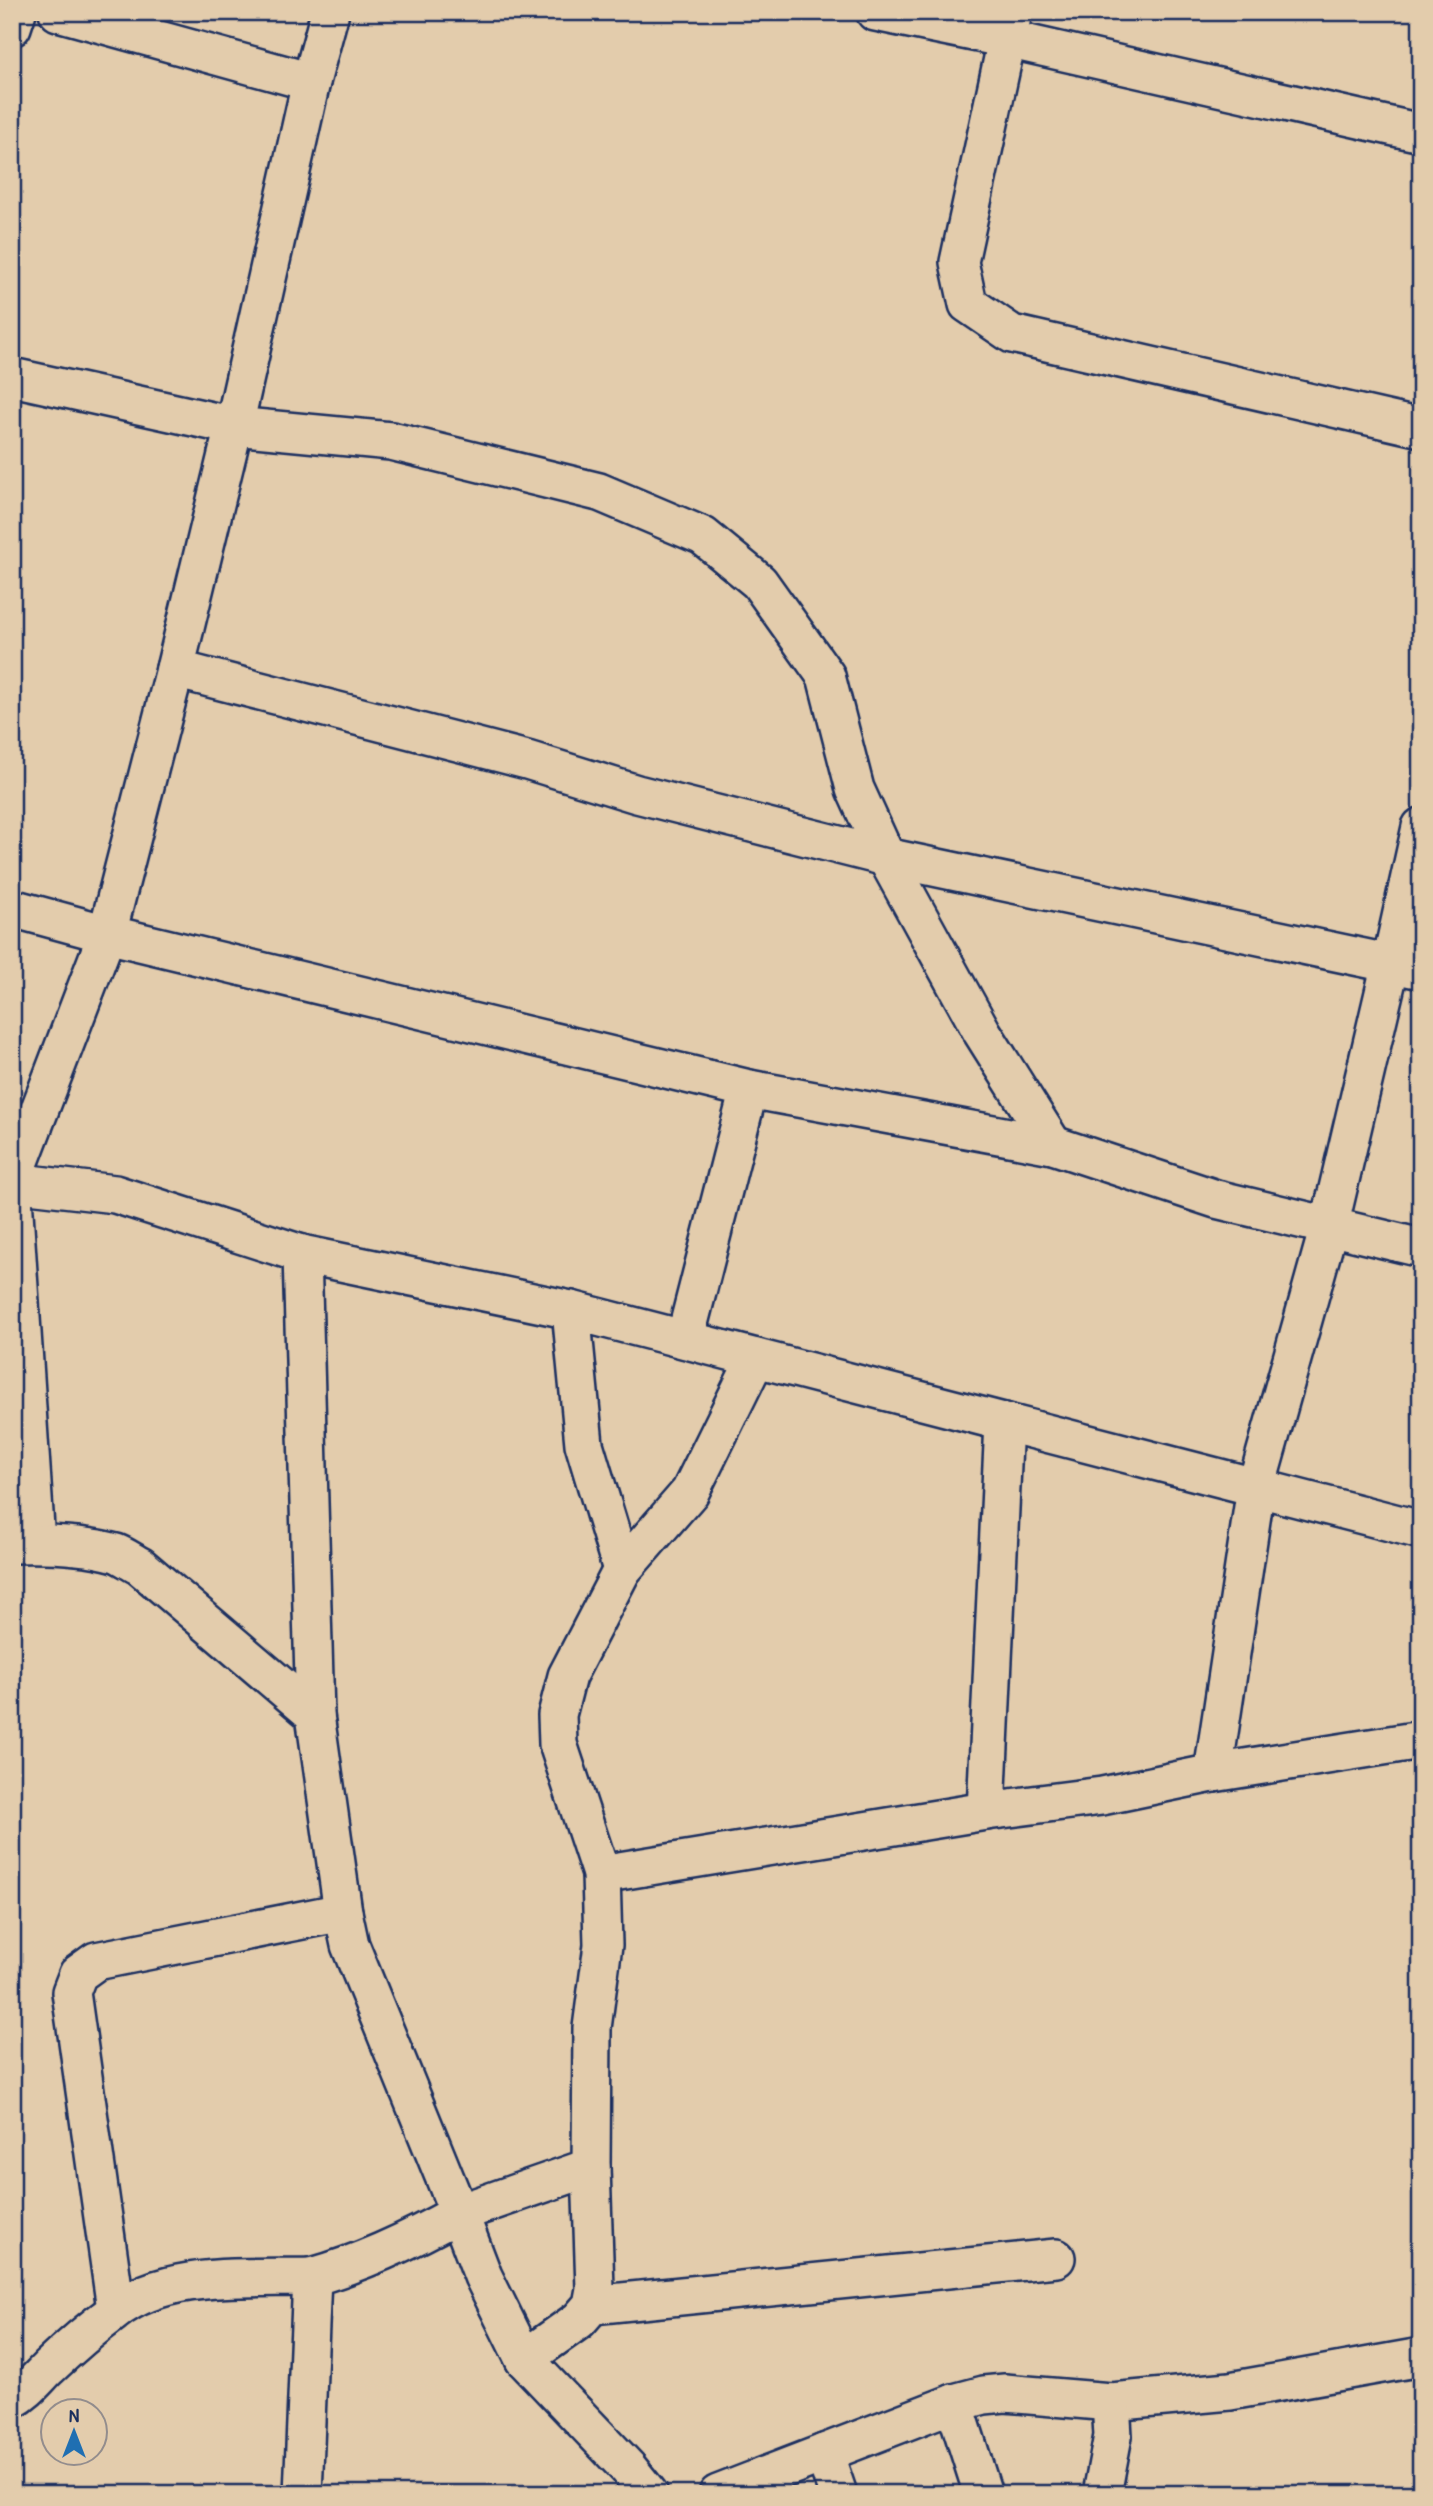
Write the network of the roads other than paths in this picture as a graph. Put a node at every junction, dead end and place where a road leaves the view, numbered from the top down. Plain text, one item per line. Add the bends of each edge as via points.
1 (17, 12) edge
2 (58, 12) edge
3 (330, 12) edge
4 (875, 12) edge
5 (1010, 25) edge
6 (12, 27) edge
7 (311, 82) junction
8 (1421, 133) edge
9 (12, 377) edge
10 (234, 426) junction
11 (1421, 428) edge
12 (175, 669) junction
13 (1421, 827) edge
14 (886, 857) junction
15 (12, 908) edge
16 (107, 934) junction
17 (1406, 967) edge
18 (749, 1089) junction
19 (1053, 1145) junction
20 (12, 1182) edge
21 (1329, 1227) junction
22 (1421, 1248) edge
23 (302, 1254) junction
24 (571, 1310) junction
25 (685, 1339) junction
26 (756, 1358) junction
27 (1004, 1422) junction
28 (1256, 1487) junction
29 (1421, 1530) edge
30 (24, 1544) edge
31 (622, 1570) junction
32 (315, 1715) junction
33 (1421, 1740) edge
34 (1213, 1773) junction
35 (986, 1811) junction
36 (601, 1874) junction
37 (343, 1912) junction
38 (591, 2167) junction
39 (459, 2213) junction
40 (1056, 2258) dead end
41 (312, 2277) junction
42 (592, 2305) junction
43 (116, 2309) junction
44 (1421, 2357) edge
45 (524, 2359) junction
46 (12, 2400) edge
47 (1111, 2402) junction
48 (954, 2403) junction
49 (824, 2453) junction
50 (303, 2494) edge
51 (649, 2494) edge
52 (718, 2494) edge
53 (838, 2494) edge
54 (983, 2494) edge
55 (1102, 2494) edge

1 - 6 street
2 - 7 street
3 - 7 street
4 - 5 street
5 - 8 street
5 - 11 street via 958,262 968,304 1012,334
7 - 10 street
9 - 10 street
10 - 12 street
10 - 14 street via 391,441 599,492 703,536 759,582 826,676 855,789
12 - 14 street
12 - 16 street
13 - 17 street
14 - 17 street
14 - 19 street via 982,1032
15 - 16 street
16 - 18 street
16 - 20 street
17 - 21 street
18 - 19 street
18 - 25 street
19 - 21 street via 1216,1199
20 - 23 street via 115,1194
20 - 30 street
21 - 22 street
21 - 28 street
23 - 24 street
23 - 32 street
24 - 25 street
24 - 31 street via 584,1444
25 - 26 street
26 - 27 street
26 - 31 street via 690,1492
27 - 28 street
27 - 35 street
28 - 29 street
28 - 34 street
30 - 32 street via 118,1554 140,1566
31 - 36 street via 567,1676 557,1715 558,1744
32 - 37 street
33 - 34 street
34 - 35 street via 1102,1796
35 - 36 street
36 - 38 street via 603,1945 592,2028
37 - 39 street via 351,1945
37 - 43 street via 96,1961 78,1974 71,1992
38 - 39 street
38 - 42 street
39 - 41 street via 408,2242
39 - 45 street via 483,2276
40 - 42 street
41 - 43 street via 191,2280 154,2290
41 - 50 street
42 - 45 street via 579,2320
43 - 46 street
44 - 47 street via 1230,2391
45 - 51 street
47 - 48 street via 1005,2393
47 - 55 street via 1113,2436
48 - 49 street
48 - 54 street
49 - 52 street
49 - 53 street

